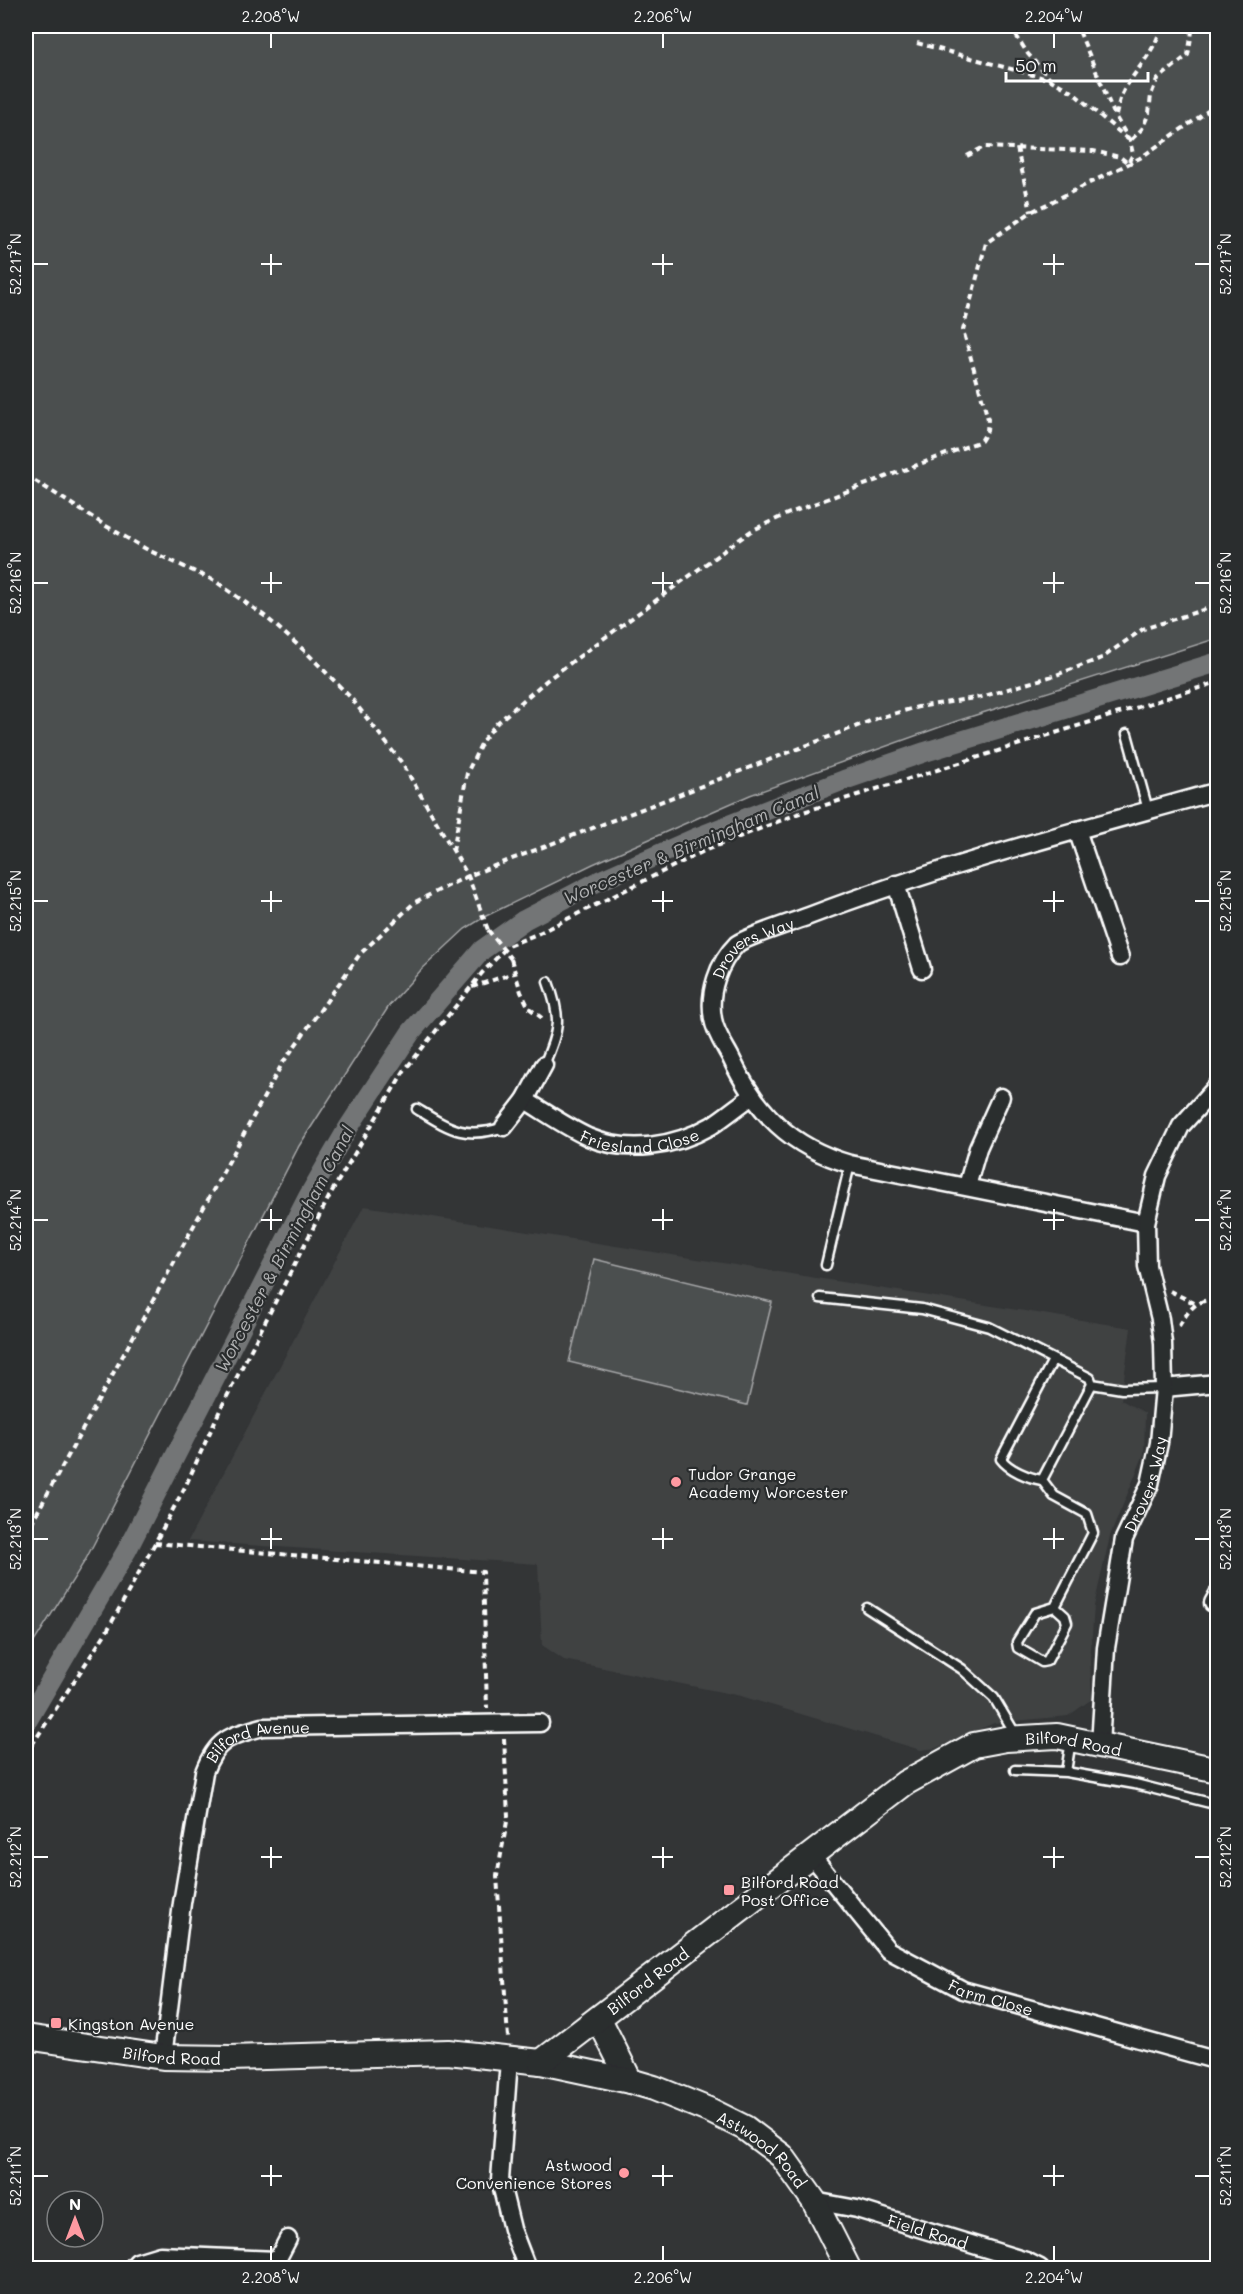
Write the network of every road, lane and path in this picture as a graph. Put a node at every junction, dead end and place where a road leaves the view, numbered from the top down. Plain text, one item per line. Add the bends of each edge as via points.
1 (1010, 26) edge
2 (1077, 26) edge
3 (1160, 26) edge
4 (1193, 26) edge
5 (917, 43) dead end
6 (1051, 80) junction
7 (1218, 104) edge
8 (1115, 116) junction
9 (1130, 141) junction
10 (1017, 148) junction
11 (968, 156) dead end
12 (1128, 164) junction
13 (1031, 212) junction
14 (26, 475) edge
15 (1218, 605) edge
16 (1218, 682) edge
17 (1127, 734) dead end
18 (1218, 791) edge
19 (1148, 810) junction
20 (1077, 830) junction
21 (453, 851) junction
22 (468, 876) junction
23 (896, 884) junction
24 (1119, 957) dead end
25 (922, 969) dead end
26 (514, 973) junction
27 (548, 982) dead end
28 (471, 987) junction
29 (545, 1023) dead end
30 (544, 1065) joint
31 (1218, 1085) edge
32 (752, 1096) junction
33 (1001, 1097) dead end
34 (525, 1100) junction
35 (417, 1109) dead end
36 (504, 1127) joint
37 (850, 1164) junction
38 (967, 1186) junction
39 (1146, 1222) junction
40 (826, 1265) dead end
41 (820, 1298) dead end
42 (1218, 1301) edge
43 (1163, 1343) junction
44 (1053, 1360) junction
45 (1218, 1383) edge
46 (1092, 1384) junction
47 (1164, 1388) junction
48 (1042, 1480) junction
49 (26, 1533) edge
50 (154, 1543) junction
51 (1055, 1607) junction
52 (867, 1608) dead end
53 (540, 1723) dead end
54 (496, 1724) junction
55 (1018, 1738) junction
56 (1072, 1739) junction
57 (1100, 1745) junction
58 (26, 1754) edge
59 (1015, 1770) dead end
60 (1218, 1770) edge
61 (1066, 1772) junction
62 (1218, 1805) edge
63 (810, 1855) junction
64 (599, 2019) junction
65 (26, 2037) edge
66 (163, 2057) junction
67 (509, 2060) junction
68 (1218, 2061) edge
69 (541, 2062) junction
70 (630, 2081) junction
71 (814, 2201) junction
72 (288, 2239) dead end
73 (132, 2268) edge
74 (527, 2268) edge
75 (848, 2268) edge
76 (1040, 2268) edge

1 - 6 path
2 - 8 path
3 - 8 path via 1154,44 1121,95
4 - 9 path via 1188,55 1158,80 1142,129
5 - 6 path
6 - 9 path
7 - 12 path
8 - 9 path
9 - 12 path via 1133,154
10 - 11 path via 984,147
10 - 12 path via 1093,151 1120,157
10 - 13 path
12 - 13 path
13 - 21 path via 986,243 963,330 988,419 981,441 751,531 546,680 483,740 467,773
14 - 21 path via 148,550 215,581 307,652 351,698 402,763
15 - 22 path via 1143,629 1101,658 1056,675 878,718
16 - 28 path via 800,813 706,850 508,946
17 - 19 lane
18 - 19 street, Drovers Way
19 - 20 street, Drovers Way
20 - 23 street, Drovers Way
20 - 24 street
21 - 22 path
22 - 26 path, bridge via 488,930 512,959
22 - 49 path via 415,902 360,954 282,1064
23 - 25 street
23 - 32 street, Drovers Way via 738,943 720,967 712,993 713,1020
26 - 28 path
26 - 29 path via 529,1008
27 - 30 lane via 558,1020
28 - 50 path via 404,1071 331,1192
30 - 34 street
31 - 39 street, Drovers Way via 1181,1126 1157,1176
32 - 34 street, Friesland Close via 710,1126 675,1141 643,1147 613,1145 587,1137
32 - 37 street, Drovers Way via 770,1120 805,1147
33 - 38 street via 978,1148
34 - 36 street
35 - 36 lane via 468,1133
37 - 38 street, Drovers Way
37 - 40 lane
38 - 39 street, Drovers Way
39 - 43 street, Drovers Way via 1147,1266
41 - 44 lane via 933,1312 989,1327
42 - 43 path via 1202,1301 1190,1308 1174,1336
43 - 47 street, Drovers Way
44 - 46 lane via 1090,1378
44 - 48 lane via 1001,1459 1011,1468
45 - 47 street
46 - 47 lane via 1122,1389
46 - 48 lane
47 - 57 street, Drovers Way via 1150,1484 1124,1539 1112,1604
48 - 51 lane via 1054,1496 1088,1514 1093,1533
50 - 54 path via 483,1572
50 - 58 path via 107,1631
51 - 51 lane via 1067,1623 1047,1661 1042,1662 1018,1648 1017,1642 1035,1613
52 - 55 lane via 962,1669 994,1698
53 - 54 street, Bilford Avenue
54 - 66 street, Bilford Avenue via 262,1727 231,1736 211,1754 204,1772 182,1903
54 - 67 path via 508,1816 497,1876
55 - 56 main road, Bilford Road
55 - 63 main road, Bilford Road via 974,1745 905,1783
56 - 57 main road, Bilford Road
56 - 61 lane
57 - 60 main road, Bilford Road
59 - 61 lane
61 - 62 lane
63 - 64 main road, Bilford Road
63 - 68 street, Farm Close via 888,1950 963,1990
64 - 69 main road, Bilford Road
64 - 70 main road
65 - 66 main road, Bilford Road
66 - 67 main road, Bilford Road via 448,2052
67 - 69 main road, Bilford Road
67 - 74 street via 500,2180
69 - 70 main road, Astwood Road
70 - 71 main road, Astwood Road via 683,2099 745,2128 782,2156
71 - 75 main road, Astwood Road
71 - 76 street, Field Road via 857,2209
72 - 73 street via 277,2260 160,2255 137,2262

